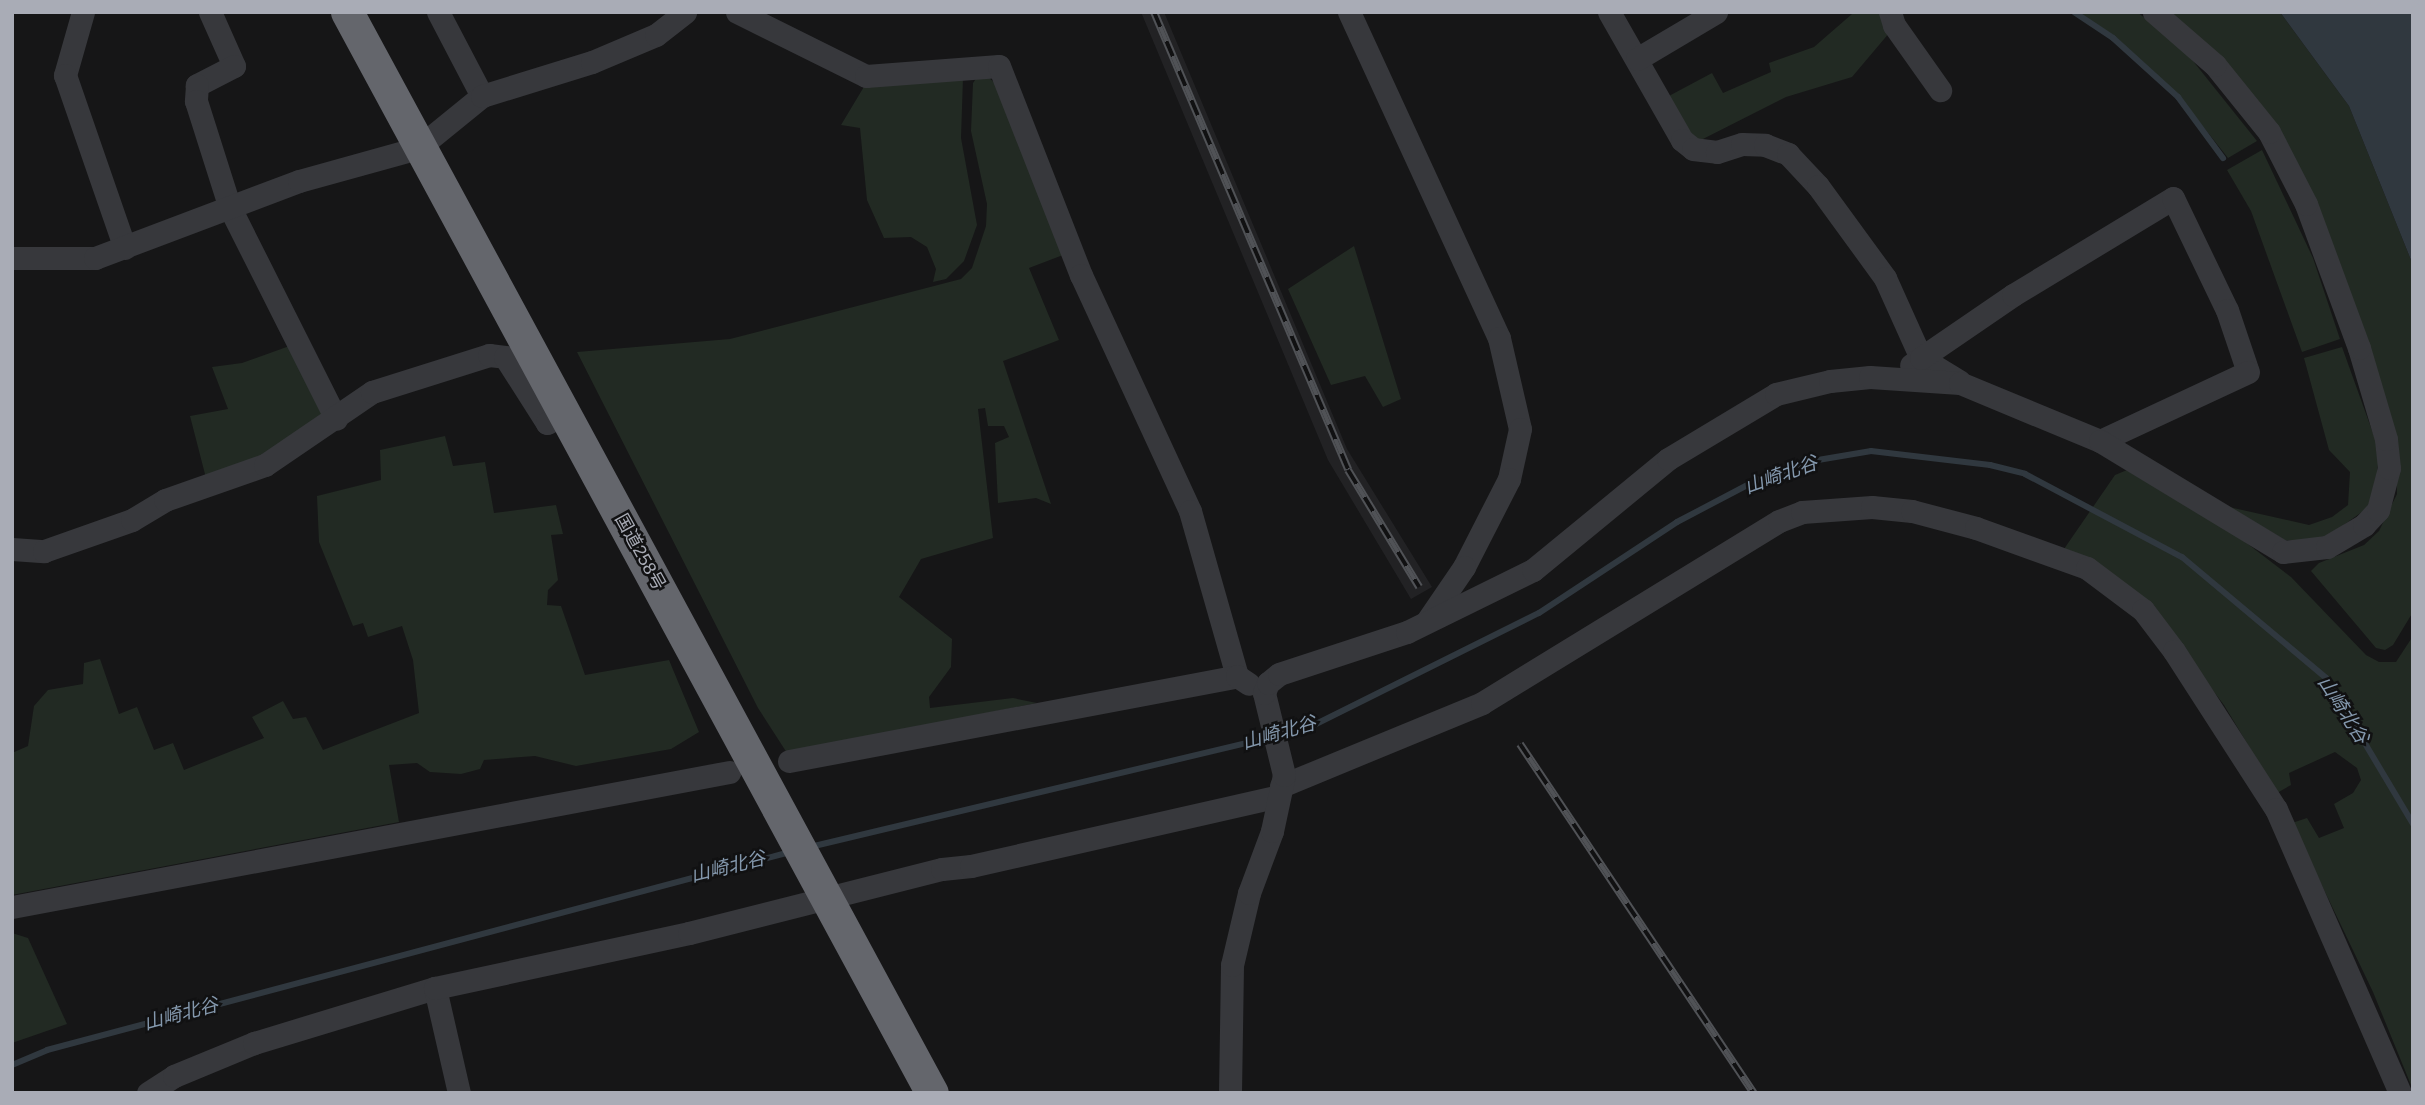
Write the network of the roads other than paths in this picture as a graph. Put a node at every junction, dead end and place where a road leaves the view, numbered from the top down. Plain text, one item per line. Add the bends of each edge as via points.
1 (83, 12) edge
2 (210, 12) edge
3 (347, 12) edge
4 (438, 12) edge
5 (685, 12) edge
6 (737, 12) edge
7 (1349, 12) edge
8 (1609, 12) edge
9 (1716, 12) edge
10 (1890, 12) edge
11 (2154, 12) edge
12 (1637, 59) junction
13 (1940, 90) dead end
14 (482, 96) junction
15 (418, 148) junction
16 (230, 208) junction
17 (125, 248) junction
18 (12, 258) edge
19 (1921, 358) junction
20 (1893, 376) junction
21 (1960, 383) junction
22 (564, 414) junction
23 (336, 419) junction
24 (2100, 441) junction
25 (12, 549) edge
26 (1425, 623) junction
27 (1237, 676) junction
28 (1264, 693) junction
29 (789, 761) dead end
30 (729, 772) dead end
31 (1281, 786) junction
32 (822, 890) junction
33 (12, 906) edge
34 (435, 988) junction
35 (148, 1093) edge
36 (459, 1093) edge
37 (932, 1093) edge
38 (1230, 1093) edge
39 (2400, 1093) edge

1 - 17 street via 65,75
2 - 16 street via 234,66 197,85 196,102
3 - 15 highway, 国道258号
4 - 14 street
5 - 14 street via 656,35 592,62
6 - 27 street via 866,76 999,65 1082,275 1190,511
7 - 26 street via 1499,338 1520,429 1509,479 1464,567
8 - 12 street
9 - 12 street
10 - 13 street via 1894,25
11 - 24 street via 2215,65 2269,132 2306,204 2359,348 2386,439 2386,491 2378,510 2344,539 2314,551 2283,552
12 - 19 street via 1682,140 1693,149 1717,152 1742,144 1765,145 1788,154 1818,186 1885,278
14 - 15 street
15 - 16 street via 299,181
15 - 22 highway, 国道258号
16 - 17 street
16 - 23 street
17 - 18 street via 95,258
19 - 20 street
19 - 21 street via 1954,374
19 - 24 street via 2013,295 2173,198 2228,310 2248,372
20 - 21 street
20 - 26 street via 1830,380 1766,400 1668,459 1533,570
21 - 24 street
22 - 23 street via 547,424 505,357 489,355 372,392
22 - 32 highway, 国道258号
23 - 25 street via 265,465 164,500 132,520 44,551
26 - 28 street via 1279,674
27 - 28 street
27 - 29 street
28 - 31 street
30 - 33 street
31 - 32 street
31 - 38 street via 1232,965
31 - 39 street via 1482,703 1780,521 1802,512 1912,511 2022,542 2087,568 2143,610 2219,714 2276,809
32 - 34 street via 489,980
32 - 37 highway, 国道258号
34 - 35 street via 254,1043 174,1076
34 - 36 street

